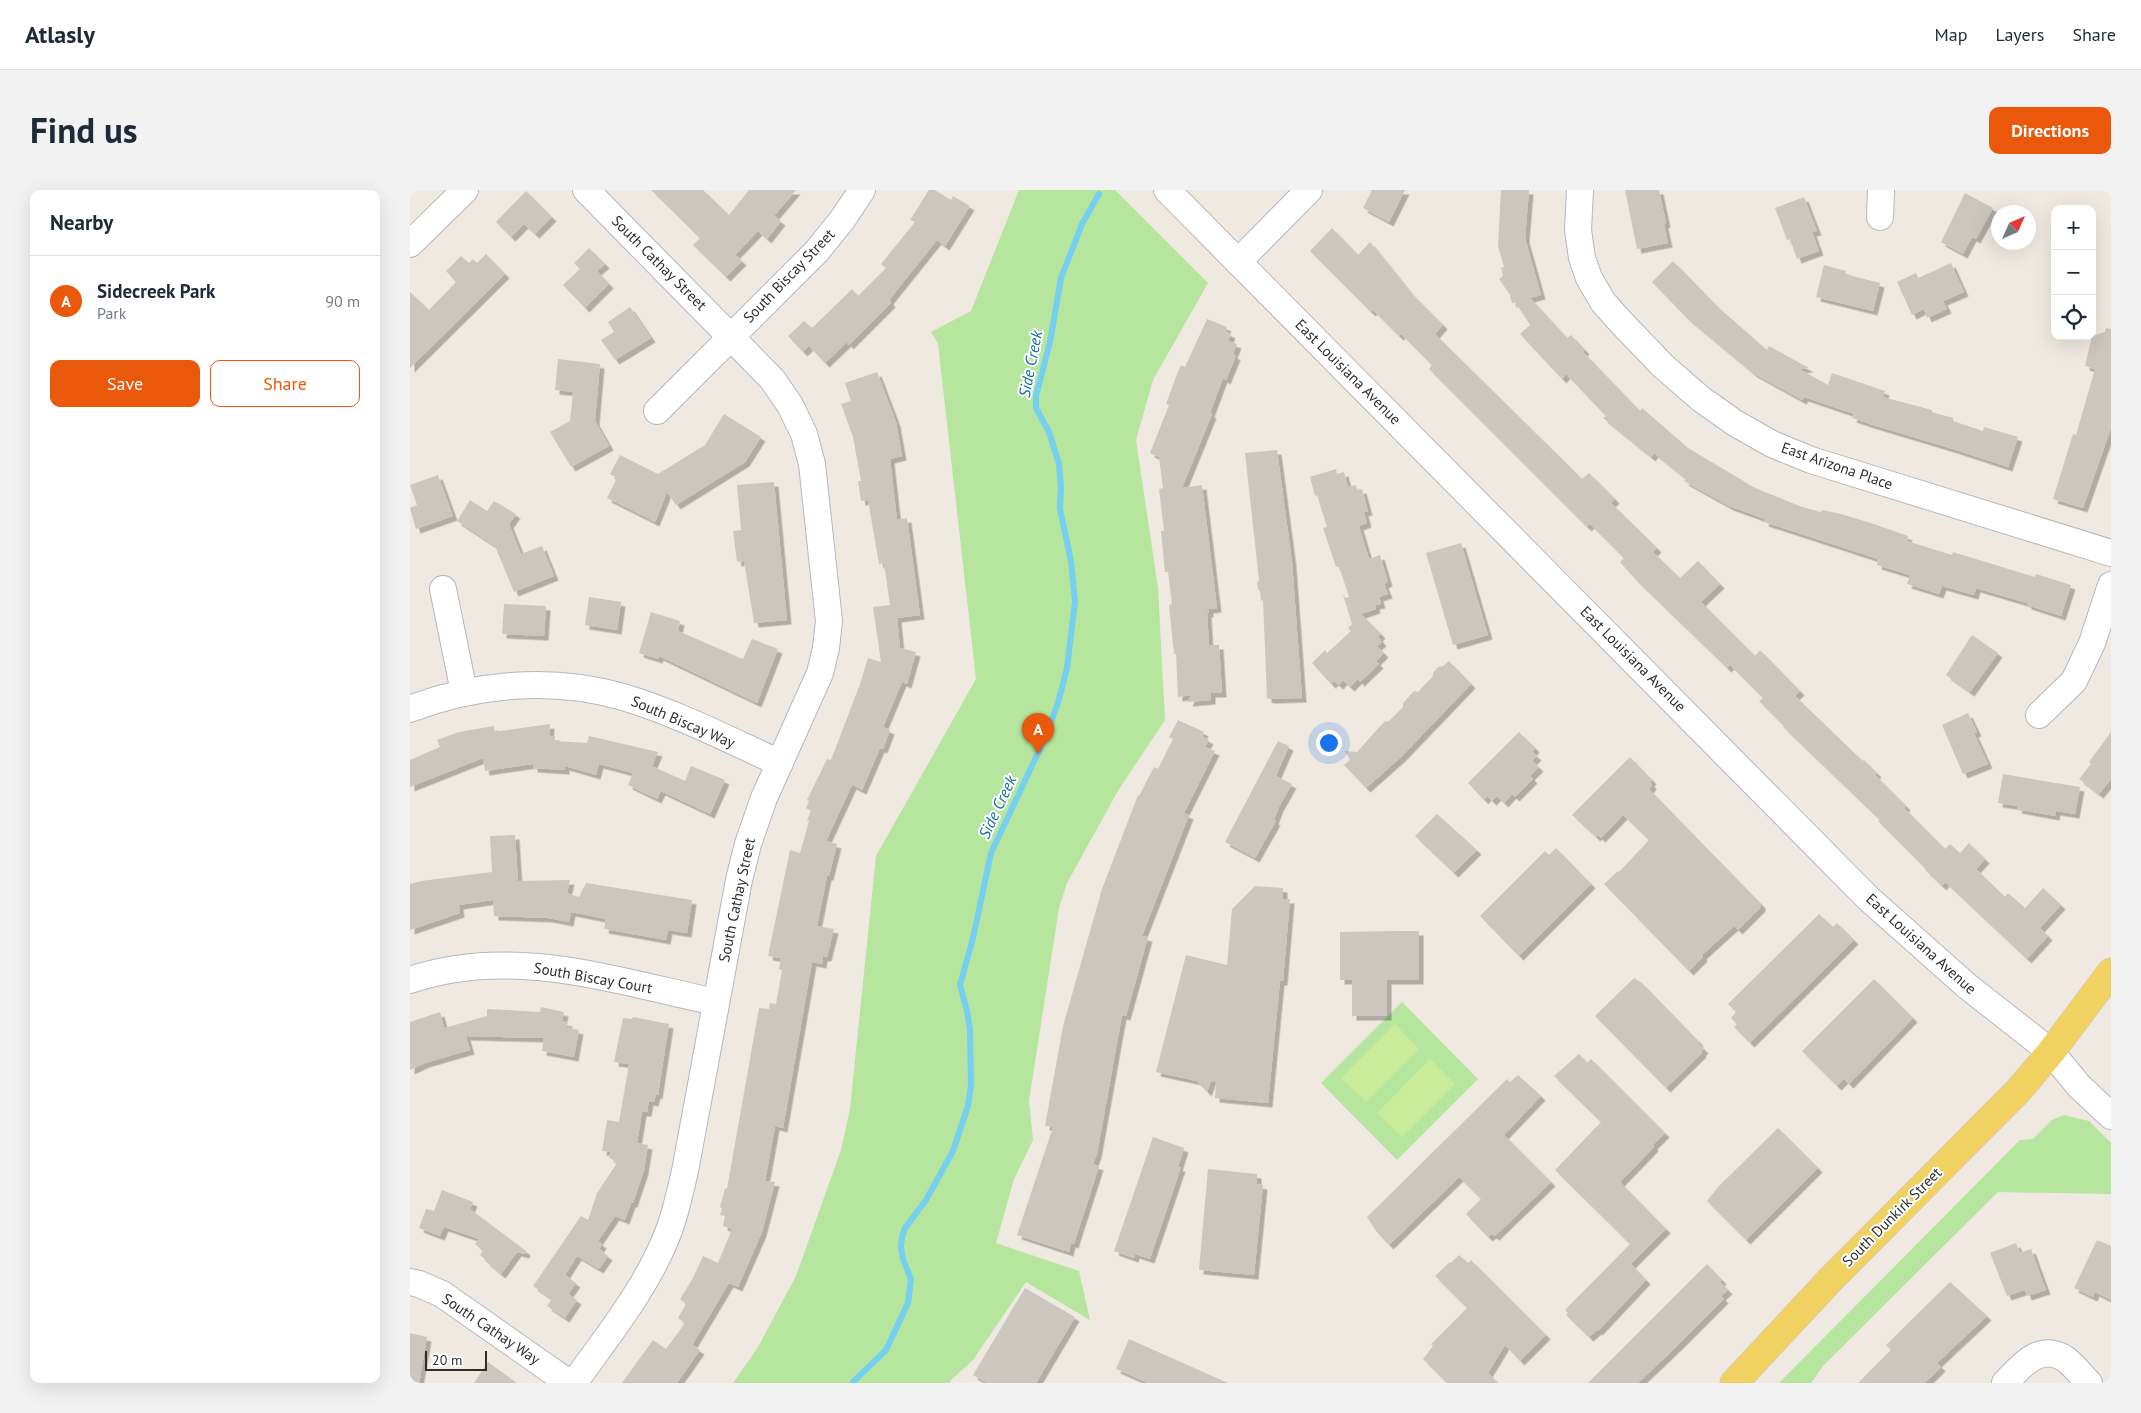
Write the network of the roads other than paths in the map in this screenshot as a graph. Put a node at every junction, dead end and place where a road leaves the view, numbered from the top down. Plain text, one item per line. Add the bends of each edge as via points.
1 (464, 190) edge
2 (586, 190) edge
3 (862, 190) edge
4 (1166, 190) edge
5 (1309, 190) edge
6 (1580, 190) edge
7 (1881, 190) edge
8 (1880, 217) dead end
9 (410, 244) edge
10 (1238, 262) junction
11 (731, 336) junction
12 (657, 410) dead end
13 (2111, 553) edge
14 (2111, 585) edge
15 (443, 589) dead end
16 (464, 692) junction
17 (410, 709) edge
18 (2039, 715) dead end
19 (780, 764) junction
20 (2111, 972) edge
21 (410, 980) edge
22 (716, 1002) junction
23 (2051, 1052) junction
24 (2111, 1116) edge
25 (410, 1282) edge
26 (569, 1383) edge
27 (574, 1383) edge
28 (1734, 1383) edge
29 (2005, 1383) edge
30 (2089, 1383) edge

1 - 9 street
2 - 11 street, South Cathay Street
3 - 11 street, South Biscay Street via 817,251
4 - 10 street, East Louisiana Avenue
5 - 10 street
6 - 13 street, East Arizona Place via 1578,230 1582,258 1603,302 1663,366 1735,423 1772,444 1811,460
7 - 8 street
10 - 23 street, East Louisiana Avenue via 1869,899 1967,986
11 - 12 street
11 - 19 street, South Cathay Street via 772,379 790,406 804,434 816,485 829,621 826,648 820,673
14 - 18 street via 2092,644 2074,681
15 - 16 street
16 - 17 street, South Biscay Way
16 - 19 street, South Biscay Way via 518,685 553,685 622,696
19 - 22 street, South Cathay Street via 748,844
20 - 23 main road, South Dunkirk Street
21 - 22 street, South Biscay Court via 454,969 519,964 562,969
22 - 27 street, South Cathay Street via 685,1172 673,1219 648,1275
23 - 24 street, East Louisiana Avenue via 2079,1086
23 - 28 main road, South Dunkirk Street via 2018,1091 1831,1279
25 - 26 street, South Cathay Way via 442,1294
29 - 30 street via 2028,1359 2052,1354 2064,1358

